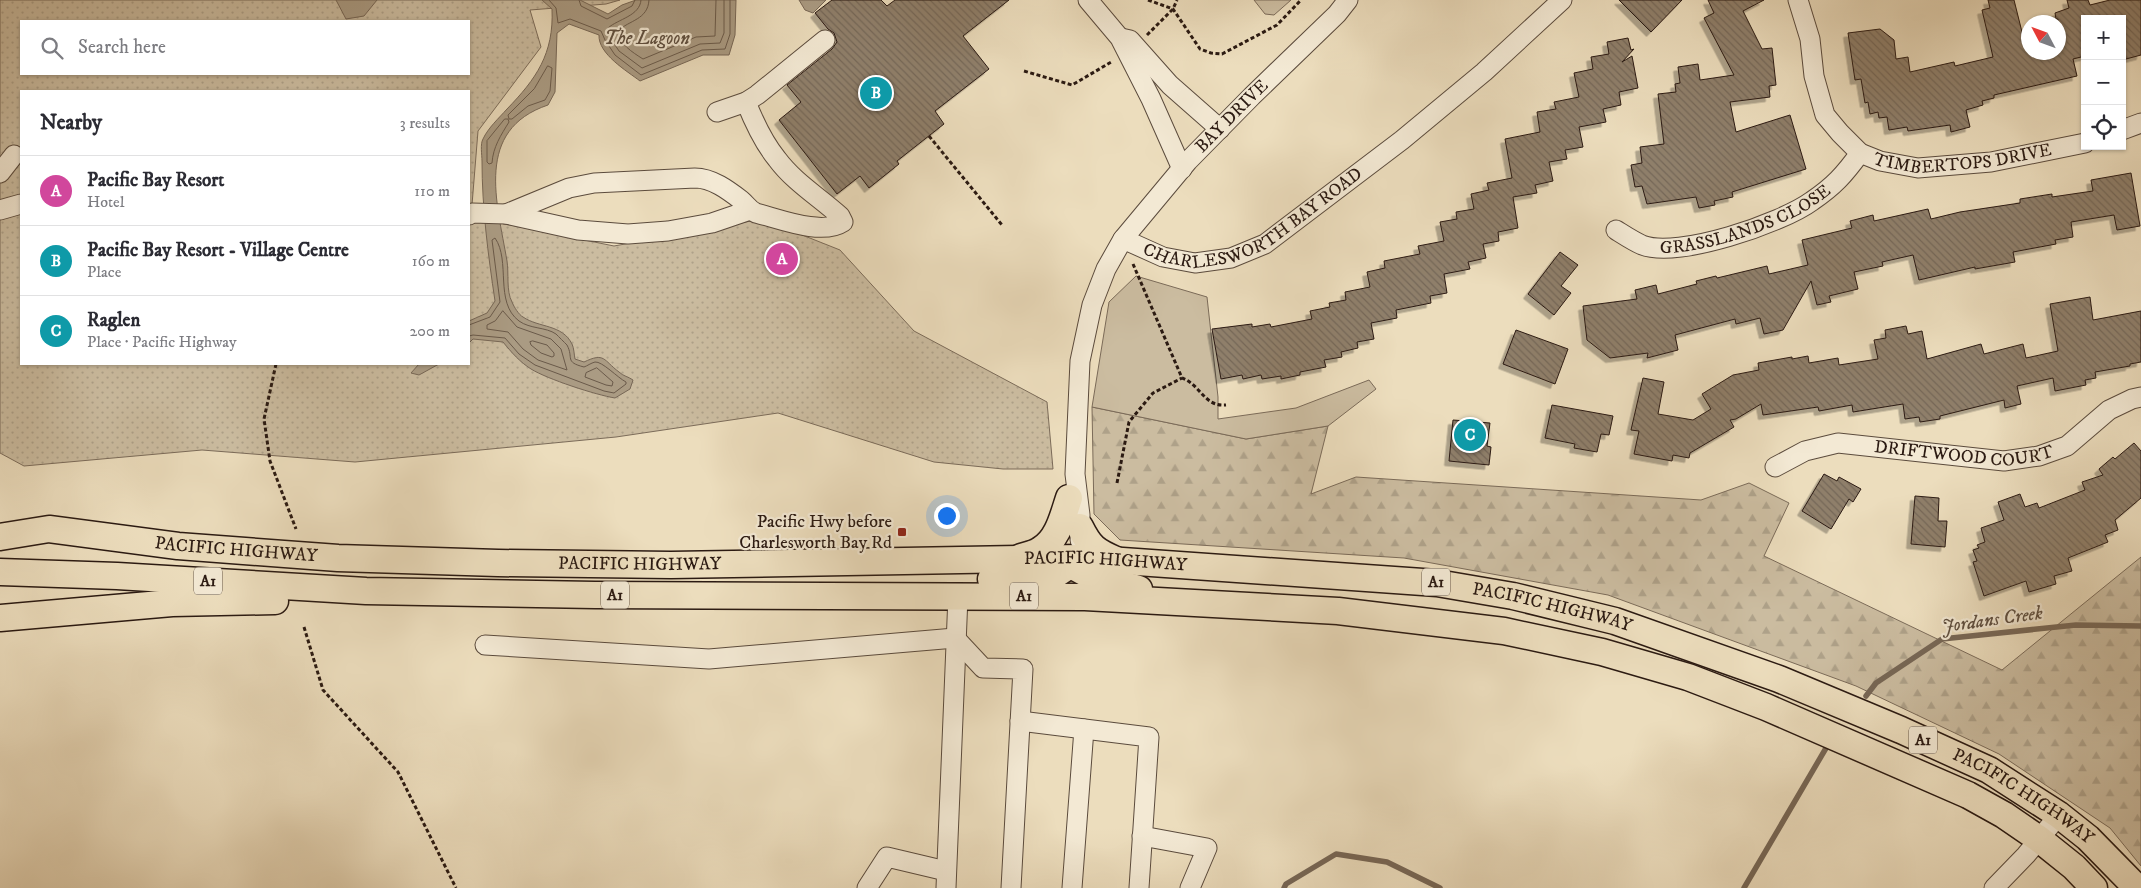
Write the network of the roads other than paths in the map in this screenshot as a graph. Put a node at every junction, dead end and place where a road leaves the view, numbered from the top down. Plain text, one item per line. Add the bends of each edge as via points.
1 (1088, 0) edge
2 (1348, 0) edge
3 (1562, 0) edge
4 (1798, 0) edge
5 (1120, 38) junction
6 (825, 40) dead end
7 (746, 102) junction
8 (718, 112) dead end
9 (2141, 123) edge
10 (1220, 129) junction
11 (2126, 129) edge
12 (2081, 144) edge
13 (1860, 153) junction
14 (12, 156) edge
15 (1182, 169) junction
16 (0, 173) edge
17 (20, 204) edge
18 (0, 210) edge
19 (750, 210) junction
20 (472, 214) edge
21 (504, 214) junction
22 (1616, 230) dead end
23 (1123, 239) junction
24 (2141, 397) edge
25 (1775, 467) dead end
26 (1072, 486) junction
27 (0, 523) edge
28 (1080, 527) junction
29 (50, 529) junction
30 (0, 537) edge
31 (1018, 558) junction
32 (1072, 560) junction
33 (1119, 561) junction
34 (0, 572) edge
35 (366, 591) junction
36 (863, 596) junction
37 (958, 596) junction
38 (1185, 602) junction
39 (0, 618) edge
40 (955, 638) junction
41 (484, 645) dead end
42 (1020, 721) junction
43 (1084, 729) junction
44 (2059, 814) junction
45 (1142, 836) junction
46 (2039, 839) junction
47 (946, 879) edge
48 (867, 888) edge
49 (1011, 888) edge
50 (1072, 888) edge
51 (1139, 888) edge
52 (1190, 888) edge
53 (1994, 888) edge
54 (2094, 888) edge
55 (2137, 888) edge

1 - 5 street
2 - 10 street, BAY DRIVE
3 - 23 street, CHARLESWORTH BAY ROAD via 1432,115 1266,244 1231,258 1195,263 1163,257
4 - 13 street, TIMBERTOPS DRIVE via 1810,40 1814,76 1825,115
5 - 10 street via 1130,40 1170,86
5 - 15 street
6 - 7 street
7 - 8 street
7 - 19 street via 776,159 843,222 827,228
9 - 11 street
10 - 15 street, BAY DRIVE
12 - 13 street, TIMBERTOPS DRIVE via 1991,162 1918,168 1880,161
13 - 22 street, GRASSLANDS CLOSE via 1840,180 1811,202 1753,229 1694,246 1665,248 1643,246
14 - 16 street
15 - 23 street, BAY DRIVE
17 - 18 street
19 - 21 street via 712,223 628,234 578,230
19 - 21 street via 722,187 695,178 594,183 569,188
20 - 21 street
23 - 26 street, CHARLESWORTH BAY ROAD via 1099,285 1085,332
24 - 25 street, DRIFTWOOD COURT via 2109,410 2067,446 2039,456 2004,462 1838,443 1805,451
26 - 28 street, CHARLESWORTH BAY ROAD
26 - 31 highway via 1059,528 1050,542 1040,551
26 - 32 street, CHARLESWORTH BAY ROAD
27 - 29 highway, A1
28 - 32 street, CHARLESWORTH BAY ROAD
28 - 33 highway via 1089,544
29 - 30 highway, PACIFIC HIGHWAY / A1
29 - 31 highway, PACIFIC HIGHWAY / A1 via 188,547 338,558 498,563 671,564
31 - 32 highway, PACIFIC HIGHWAY / A1
32 - 33 highway, PACIFIC HIGHWAY / A1
32 - 36 highway via 1058,573 1046,577 926,580
32 - 38 highway via 1093,577
33 - 44 highway, PACIFIC HIGHWAY / A1 via 1436,582 1513,596 1616,621 1779,679 1901,730 1989,770
34 - 35 highway, PACIFIC HIGHWAY / A1
35 - 36 highway, PACIFIC HIGHWAY / A1 via 605,596
35 - 39 highway via 345,600 172,603
36 - 37 highway, PACIFIC HIGHWAY / A1
37 - 38 highway, PACIFIC HIGHWAY / A1
37 - 40 street
38 - 46 highway, PACIFIC HIGHWAY / A1 via 1338,612 1504,631 1602,652 1688,677 1766,707 1968,795
40 - 41 street via 709,659
40 - 42 street via 983,668 1022,669
40 - 47 street
42 - 43 street
42 - 49 street
43 - 45 street via 1149,736
43 - 50 street
44 - 46 street
44 - 55 highway, PACIFIC HIGHWAY / A1 via 2088,838
45 - 51 street
45 - 52 street via 1207,848
46 - 53 street
46 - 54 highway, PACIFIC HIGHWAY / A1
47 - 48 street via 887,857

